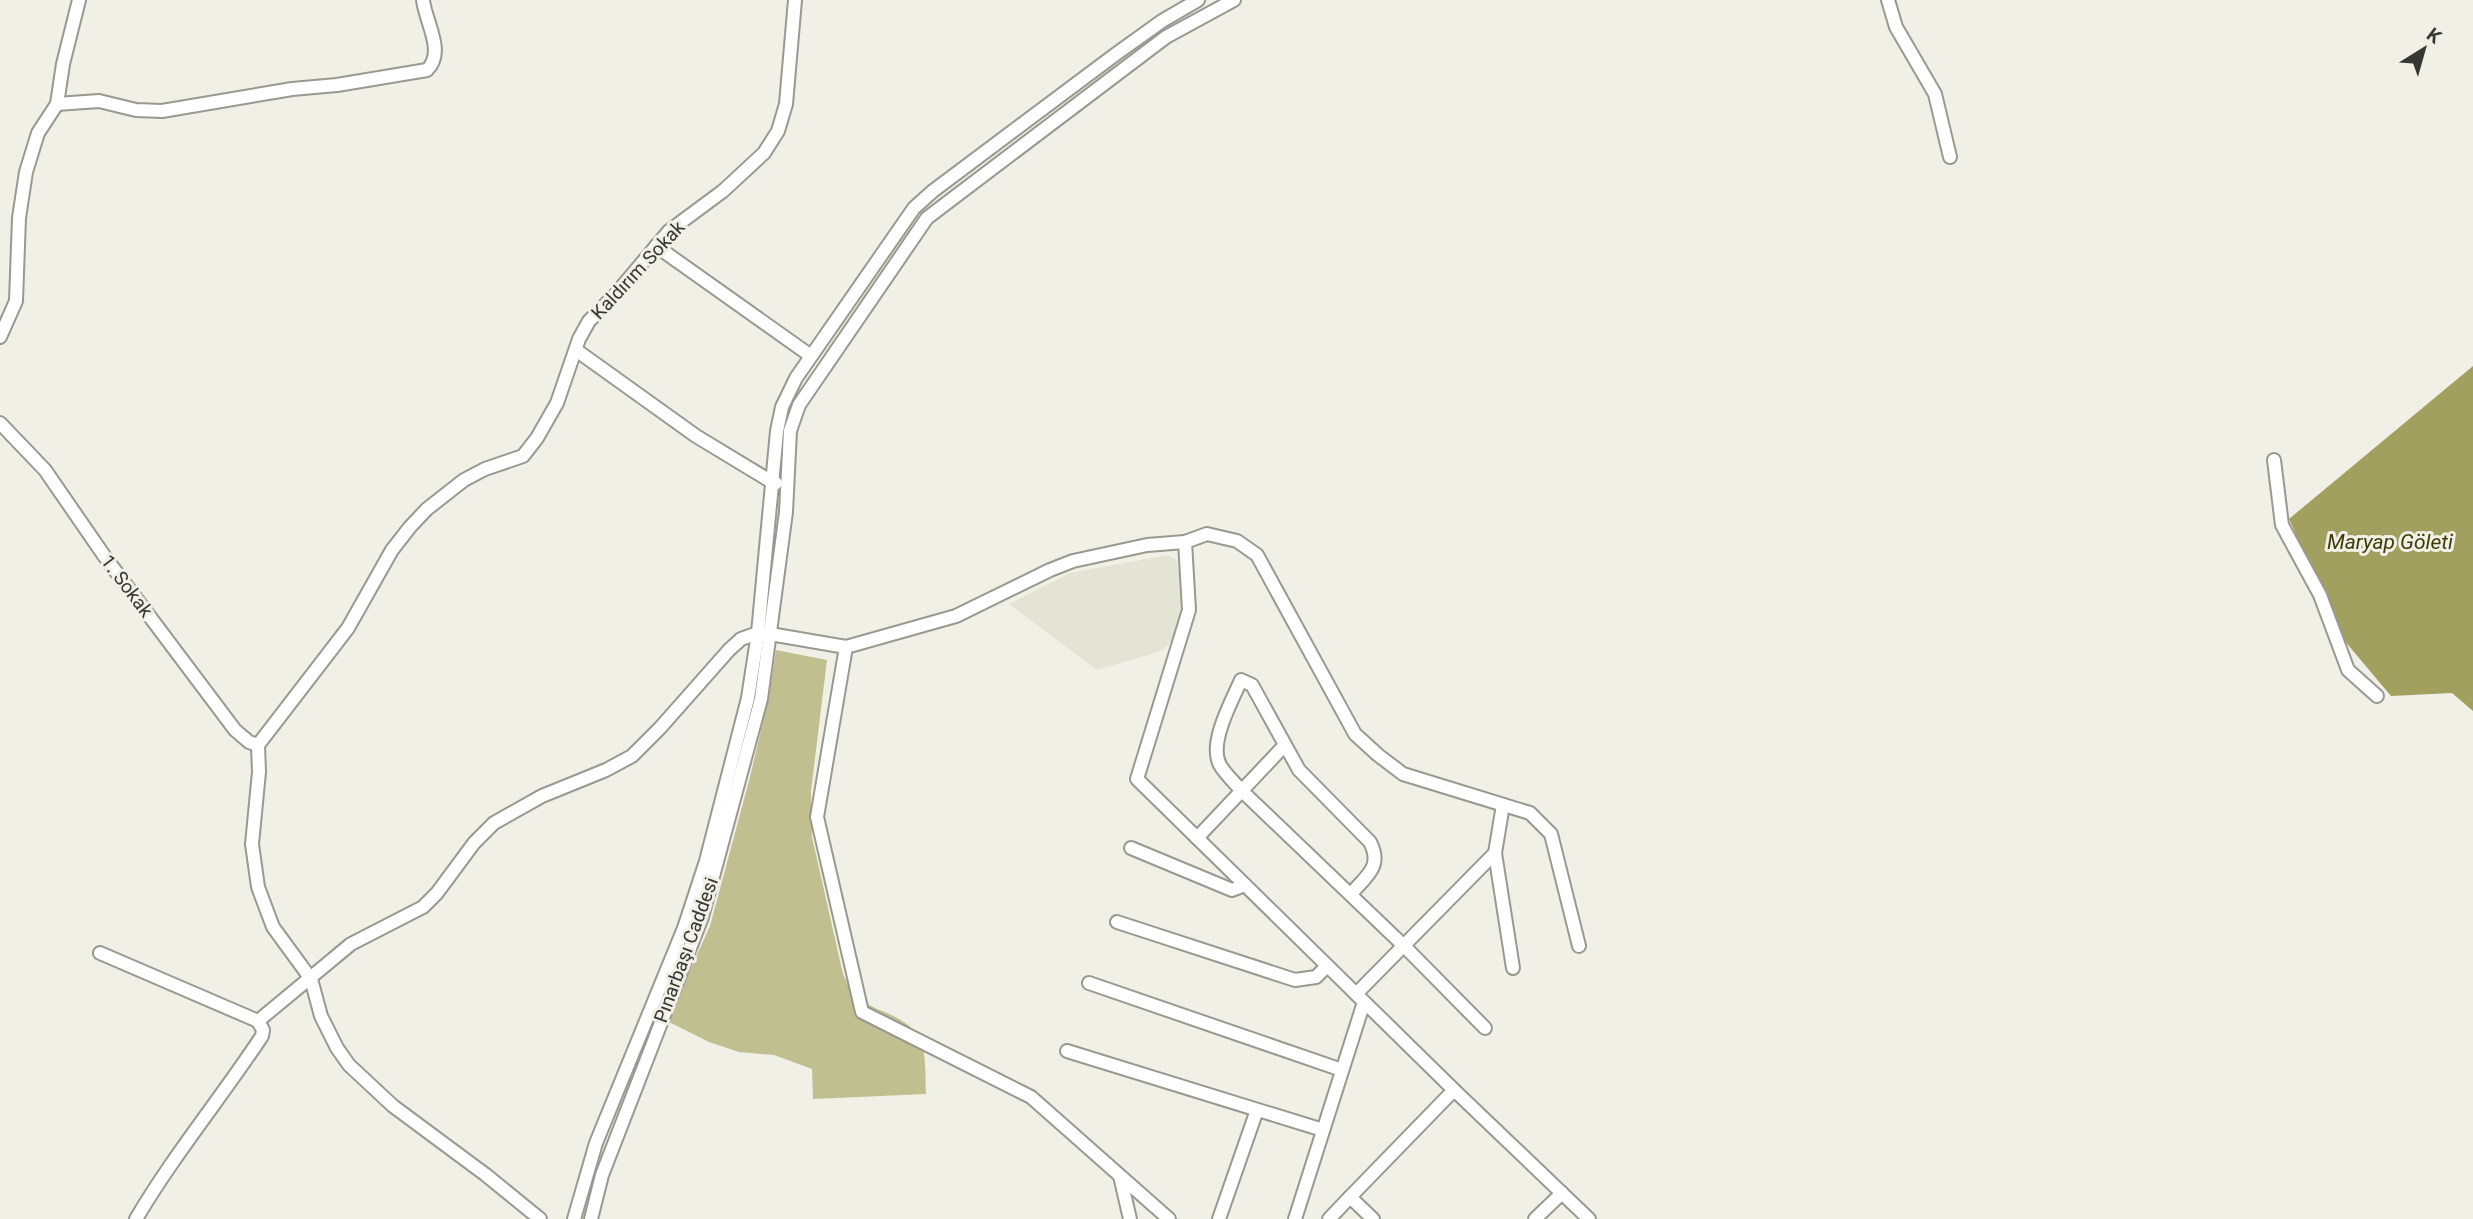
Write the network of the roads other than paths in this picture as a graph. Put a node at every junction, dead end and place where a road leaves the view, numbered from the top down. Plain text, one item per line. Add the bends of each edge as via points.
1 (79, 0) edge
2 (423, 0) edge
3 (794, 0) edge
4 (1198, 0) edge
5 (1234, 0) edge
6 (1888, 0) edge
7 (57, 104) junction
8 (1950, 157) dead end
9 (656, 246) junction
10 (0, 337) edge
11 (576, 350) junction
12 (811, 356) junction
13 (0, 423) edge
14 (2274, 460) dead end
15 (772, 482) junction
16 (787, 484) junction
17 (1185, 541) junction
18 (764, 633) junction
19 (846, 647) junction
20 (2377, 696) dead end
21 (258, 745) junction
22 (1284, 746) junction
23 (1242, 791) junction
24 (1503, 805) junction
25 (1198, 838) junction
26 (1131, 848) dead end
27 (1495, 853) junction
28 (1245, 885) junction
29 (1350, 894) junction
30 (1117, 922) dead end
31 (1404, 946) junction
32 (1579, 946) dead end
33 (100, 953) dead end
34 (1327, 966) junction
35 (1513, 968) dead end
36 (311, 979) junction
37 (1089, 983) dead end
38 (1360, 998) junction
39 (258, 1021) junction
40 (1485, 1028) dead end
41 (1067, 1051) dead end
42 (1342, 1070) junction
43 (1454, 1090) junction
44 (1257, 1110) junction
45 (1323, 1130) junction
46 (1120, 1176) junction
47 (1562, 1193) junction
48 (1350, 1197) junction
49 (135, 1219) edge
50 (540, 1219) edge
51 (574, 1219) edge
52 (591, 1219) edge
53 (1130, 1219) edge
54 (1169, 1219) edge
55 (1219, 1219) edge
56 (1295, 1219) edge
57 (1329, 1219) edge
58 (1373, 1219) edge
59 (1535, 1219) edge
60 (1589, 1219) edge

1 - 7 street
2 - 7 street via 435,51 427,70 162,111 99,101
3 - 9 street, Kaldırım Sokak via 786,104 772,142 736,181
4 - 12 street via 1116,54 914,208
5 - 16 street via 1166,37 927,218 799,405 790,431
6 - 8 street via 1896,27 1935,94
7 - 10 street via 38,133 26,172 16,302
9 - 11 street, Kaldırım Sokak via 589,321
9 - 12 street
11 - 15 street via 696,436
11 - 21 street, Kaldırım Sokak via 557,404 523,456 464,480 410,527 348,628
12 - 15 street via 782,407
13 - 21 street, 1. Sokak via 45,470 235,730
14 - 20 street via 2282,525 2320,595 2348,670
15 - 16 street
15 - 18 street
16 - 18 street
17 - 19 street via 1073,561 956,616
17 - 24 street via 1207,534 1237,541 1257,555 1355,734 1378,755 1404,774
17 - 25 street via 1189,610 1137,779
18 - 19 street
18 - 36 street via 741,639 729,650 632,756 494,823 423,907 351,944
18 - 51 street via 684,928 596,1143
18 - 52 street, Pınarbaşı Caddesi via 761,699 702,917 601,1175
19 - 46 street via 817,817 862,1012 1031,1097
21 - 36 street via 252,844 258,887 272,927
22 - 23 street
22 - 23 street via 1252,685 1241,680 1220,729 1217,754 1220,765
22 - 29 street via 1299,770 1376,853 1374,868
23 - 25 street
23 - 29 street
24 - 27 street
24 - 32 street via 1530,813 1551,834
25 - 28 street
26 - 28 street via 1232,890
27 - 31 street
27 - 35 street
28 - 34 street
29 - 31 street
30 - 34 street via 1296,980 1316,976
31 - 38 street
31 - 40 street
33 - 39 street
34 - 38 street
36 - 39 street
36 - 50 street via 328,1033 349,1065 393,1106
37 - 42 street
38 - 42 street
38 - 43 street
39 - 49 street via 262,1036
41 - 44 street
42 - 45 street
43 - 47 street
43 - 48 street
44 - 45 street
44 - 55 street
45 - 56 street
46 - 53 street
46 - 54 street
47 - 59 street
47 - 60 street
48 - 57 street
48 - 58 street

